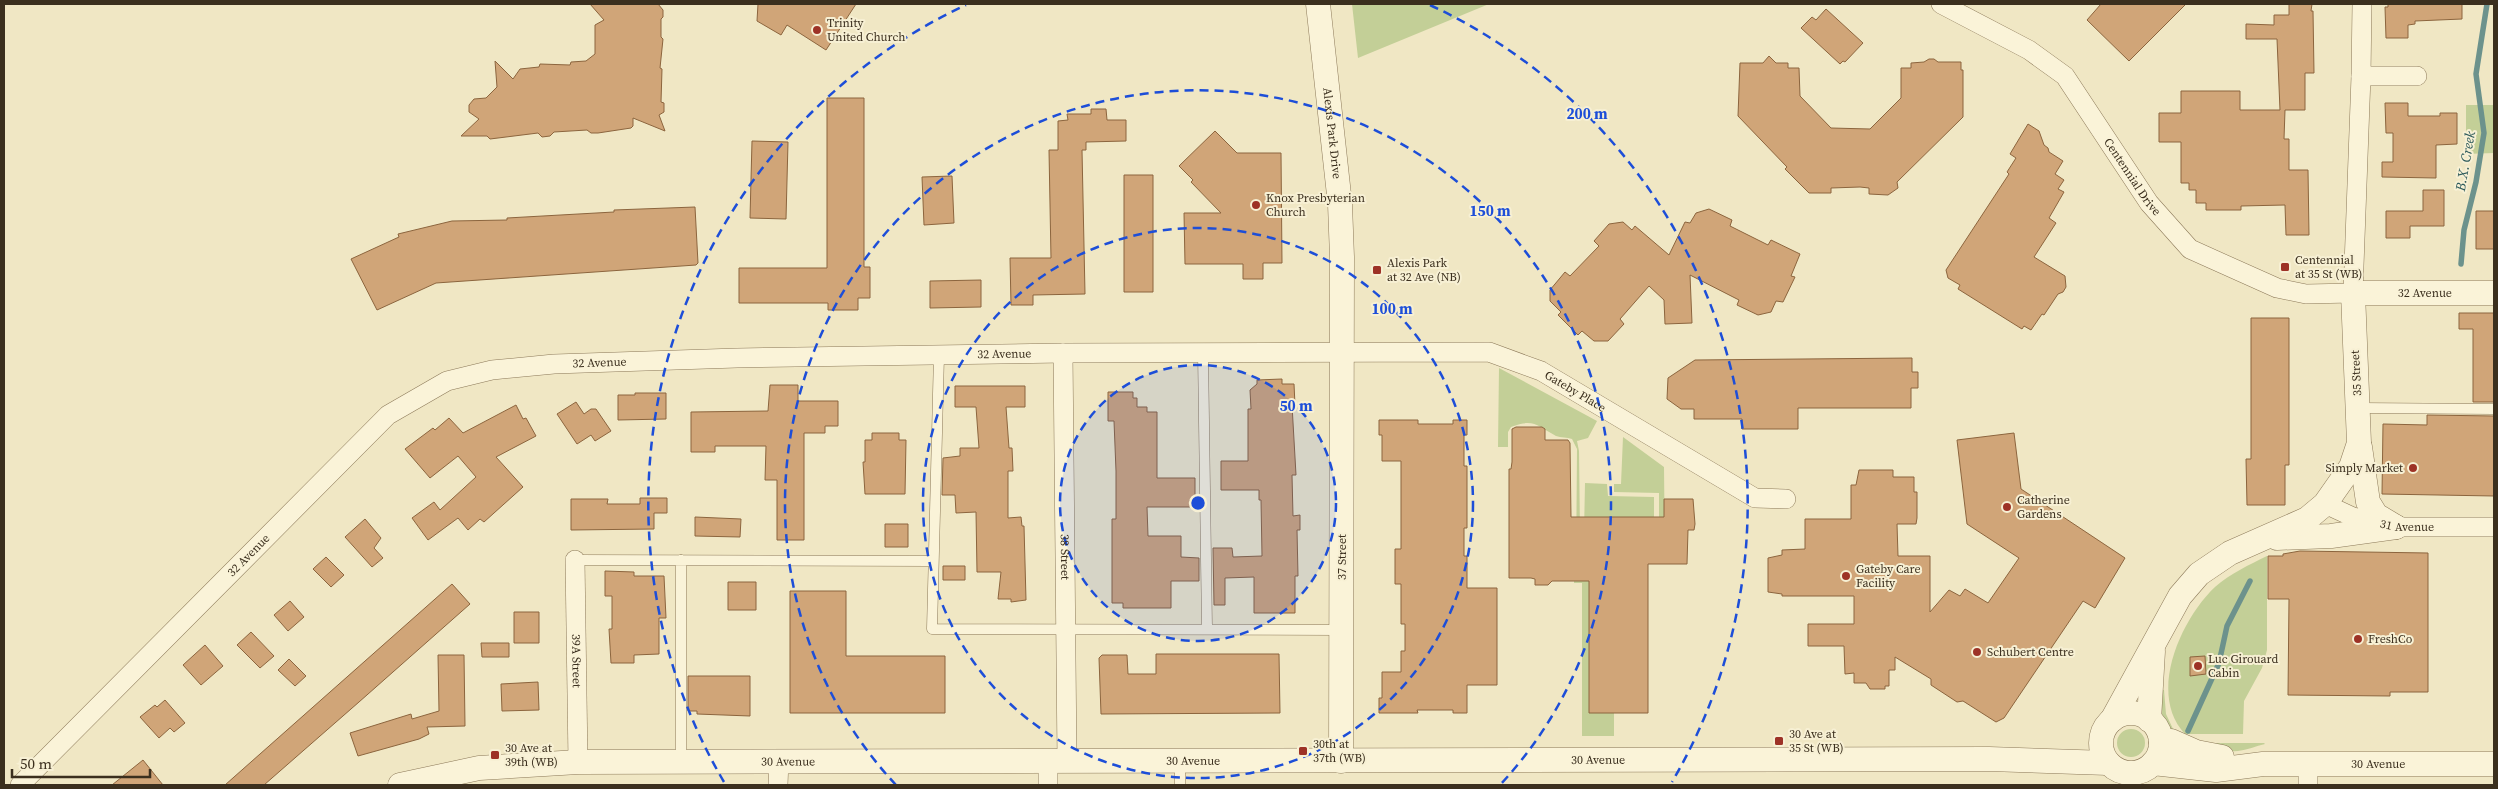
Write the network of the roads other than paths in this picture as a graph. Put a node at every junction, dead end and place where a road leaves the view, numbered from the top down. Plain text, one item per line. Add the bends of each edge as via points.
1 (1318, 4) edge
2 (1941, 4) edge
3 (2362, 4) edge
4 (2362, 76) junction
5 (2417, 76) dead end
6 (2353, 293) junction
7 (2494, 293) edge
8 (1063, 353) junction
9 (1203, 353) junction
10 (1344, 353) junction
11 (939, 355) junction
12 (2358, 408) junction
13 (2494, 409) edge
14 (2360, 443) junction
15 (1786, 499) dead end
16 (2325, 504) junction
17 (2396, 527) junction
18 (2494, 527) edge
19 (2263, 539) junction
20 (575, 560) joint
21 (681, 560) junction
22 (933, 561) junction
23 (1207, 628) junction
24 (1066, 629) junction
25 (1342, 630) junction
26 (2154, 644) junction
27 (2112, 720) junction
28 (2149, 720) junction
29 (2157, 752) junction
30 (2105, 753) junction
31 (779, 760) junction
32 (1057, 760) junction
33 (1180, 761) junction
34 (1341, 761) junction
35 (578, 762) junction
36 (682, 762) junction
37 (2494, 764) edge
38 (2308, 775) edge
39 (20, 785) edge
40 (400, 785) edge
41 (778, 785) edge
42 (1048, 785) edge
43 (1180, 785) edge

1 - 10 street, Alexis Park Drive via 1340,204
2 - 6 street, Centennial Drive via 2029,50 2065,76 2148,203 2190,250 2277,288 2306,294
3 - 4 street, 35 Street
4 - 5 street
4 - 6 street, 35 Street
6 - 7 street, 32 Avenue
6 - 12 street, 35 Street
8 - 9 street, 32 Avenue
8 - 11 street, 32 Avenue
8 - 24 street, 38 Street
9 - 10 street, 32 Avenue
9 - 23 lane
10 - 15 street, Gateby Place via 1489,352 1541,371 1754,498
10 - 25 street, 37 Street
11 - 22 lane
11 - 39 street, 32 Avenue via 554,364 492,370 447,381 388,415
12 - 13 lane
12 - 14 street, 35 Street
14 - 16 street, 35 Street via 2351,467
14 - 17 street via 2368,502 2376,514
16 - 17 street, 31 Avenue via 2353,517
16 - 19 street, 35 Street via 2307,519
17 - 18 street, 31 Avenue
17 - 19 street via 2331,536
19 - 26 street, 35 Street via 2230,553 2199,574 2180,596
20 - 21 lane
20 - 35 street, 39A Street
21 - 22 lane
21 - 36 lane
22 - 24 lane via 932,629
23 - 24 lane
23 - 25 lane
24 - 32 street, 38 Street
25 - 34 street, 37 Street
26 - 27 street, 35 Street
26 - 28 street, 35 Street
27 - 28 street via 2124,714 2139,715
27 - 30 street via 2105,728
28 - 29 street via 2156,727
29 - 30 street via 2139,772 2128,774 2117,770
29 - 38 street, 30 Avenue via 2216,770 2263,764
30 - 34 street, 30 Avenue via 1989,759
31 - 32 street, 30 Avenue
31 - 36 street, 30 Avenue
31 - 41 street
32 - 33 street, 30 Avenue
32 - 42 street, 38 Street
33 - 34 street, 30 Avenue
33 - 43 lane
35 - 36 street, 30 Avenue
35 - 40 street, 30 Avenue via 479,768
37 - 38 street, 30 Avenue

